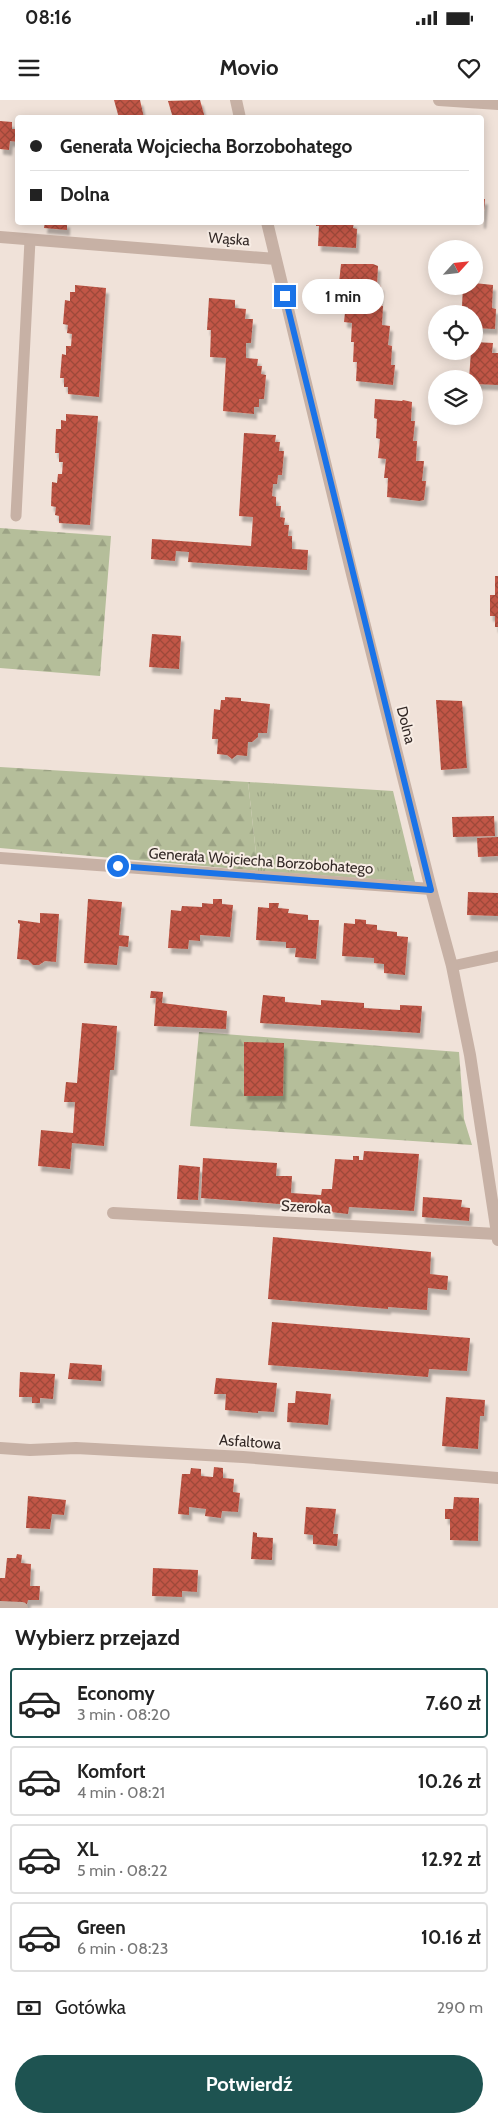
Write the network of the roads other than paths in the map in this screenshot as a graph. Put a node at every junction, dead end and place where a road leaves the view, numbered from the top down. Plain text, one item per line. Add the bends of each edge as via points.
1 (236, 100) edge
2 (439, 100) edge
3 (498, 104) edge
4 (239, 115) edge
5 (268, 225) edge
6 (0, 238) edge
7 (30, 240) junction
8 (276, 259) junction
9 (16, 516) dead end
10 (0, 858) edge
11 (431, 890) junction
12 (498, 956) edge
13 (452, 966) junction
14 (113, 1213) dead end
15 (497, 1237) edge
16 (0, 1448) edge
17 (498, 1478) edge
18 (0, 1607) edge
19 (22, 1608) edge

1 - 4 street
2 - 3 street
5 - 8 street, Dolna
6 - 7 street, Wąska
7 - 8 street, Wąska
7 - 9 lane
8 - 11 street, Dolna
10 - 11 street, Generała Wojciecha Borzobohatego
11 - 13 street, Dolna
12 - 13 lane
13 - 15 street, Dolna via 470,1056
14 - 15 street, Szeroka
16 - 17 street, Asfaltowa via 76,1448 243,1457
18 - 19 street

